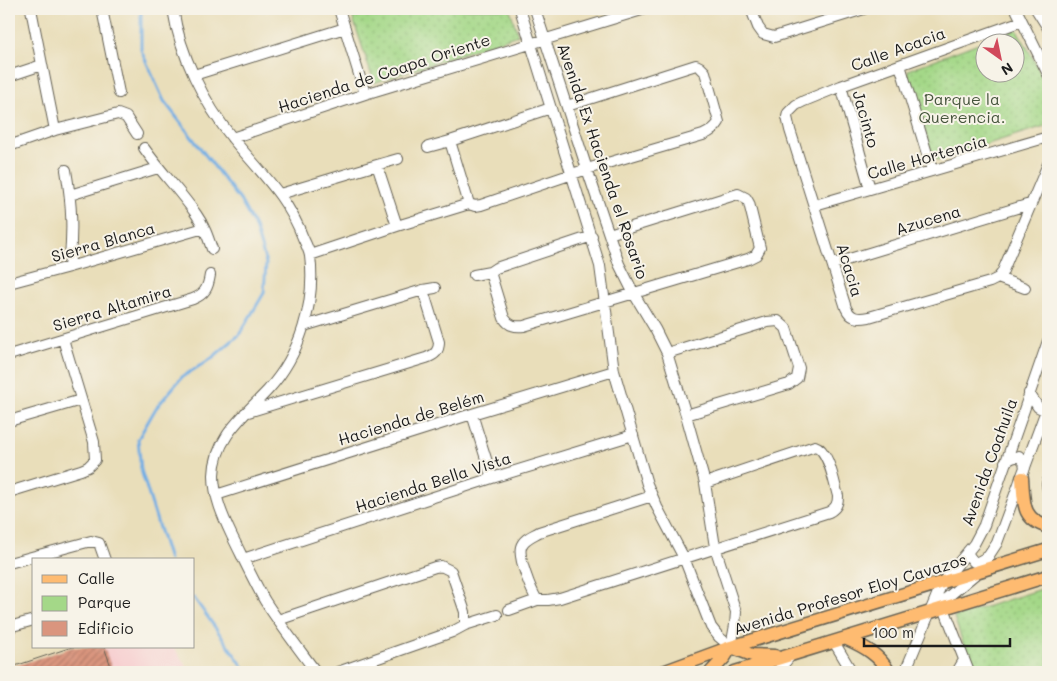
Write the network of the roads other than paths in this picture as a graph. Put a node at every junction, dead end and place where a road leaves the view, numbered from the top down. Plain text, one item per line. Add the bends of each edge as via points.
1 (31, 9) edge
2 (102, 9) edge
3 (174, 9) edge
4 (339, 9) edge
5 (520, 9) edge
6 (536, 9) edge
7 (645, 9) edge
8 (751, 9) edge
9 (864, 9) edge
10 (1016, 9) edge
11 (1036, 9) edge
12 (1022, 21) junction
13 (345, 28) junction
14 (1048, 28) edge
15 (545, 38) junction
16 (531, 43) junction
17 (1046, 61) edge
18 (900, 65) junction
19 (42, 66) junction
20 (1048, 74) edge
21 (194, 75) junction
22 (9, 76) edge
23 (841, 86) junction
24 (119, 93) dead end
25 (365, 94) junction
26 (567, 106) junction
27 (551, 108) junction
28 (788, 113) joint
29 (56, 130) junction
30 (137, 134) dead end
31 (1048, 137) edge
32 (232, 138) junction
33 (450, 140) junction
34 (9, 146) edge
35 (428, 147) dead end
36 (144, 148) dead end
37 (398, 159) dead end
38 (1048, 164) edge
39 (377, 165) junction
40 (158, 168) junction
41 (587, 169) junction
42 (66, 170) dead end
43 (932, 170) junction
44 (572, 175) junction
45 (870, 189) junction
46 (280, 194) junction
47 (70, 195) junction
48 (468, 204) junction
49 (1030, 204) junction
50 (815, 205) junction
51 (397, 226) junction
52 (204, 228) junction
53 (609, 234) junction
54 (592, 236) junction
55 (212, 249) dead end
56 (310, 254) junction
57 (833, 264) junction
58 (69, 267) junction
59 (490, 272) junction
60 (210, 275) dead end
61 (474, 276) dead end
62 (998, 278) junction
63 (9, 283) edge
64 (435, 288) dead end
65 (1025, 288) dead end
66 (423, 290) junction
67 (634, 294) junction
68 (605, 302) junction
69 (304, 326) junction
70 (63, 339) junction
71 (1048, 340) edge
72 (667, 354) junction
73 (9, 355) edge
74 (614, 371) junction
75 (1029, 393) junction
76 (81, 400) junction
77 (1045, 409) edge
78 (1022, 413) junction
79 (244, 414) junction
80 (472, 414) junction
81 (686, 415) junction
82 (9, 422) edge
83 (633, 435) junction
84 (1005, 462) junction
85 (1024, 473) junction
86 (492, 478) junction
87 (1048, 480) edge
88 (705, 483) junction
89 (1048, 491) edge
90 (9, 492) edge
91 (216, 495) junction
92 (652, 496) junction
93 (1048, 527) edge
94 (715, 547) junction
95 (1048, 550) edge
96 (968, 552) junction
97 (989, 556) junction
98 (104, 558) edge
99 (684, 558) junction
100 (243, 559) junction
101 (9, 563) edge
102 (978, 572) junction
103 (1048, 576) edge
104 (942, 583) junction
105 (537, 600) junction
106 (944, 608) junction
107 (509, 610) dead end
108 (930, 612) junction
109 (497, 615) dead end
110 (278, 620) junction
111 (32, 621) edge
112 (465, 625) junction
113 (9, 627) edge
114 (847, 639) junction
115 (834, 642) junction
116 (731, 647) junction
117 (792, 654) junction
118 (964, 660) junction
119 (316, 672) edge
120 (338, 672) edge
121 (663, 672) edge
122 (711, 672) edge
123 (735, 672) edge
124 (777, 672) edge
125 (852, 672) edge
126 (889, 672) edge
127 (905, 672) edge
128 (958, 672) edge
129 (968, 672) edge

1 - 19 street
2 - 24 street
3 - 21 street
4 - 13 street
5 - 16 street, Avenida Ex Hacienda el Rosario
6 - 15 street, Avenida Ex Hacienda el Rosario
7 - 15 street, Hacienda de Coapa Oriente
8 - 9 street via 763,34 774,37
10 - 12 street
11 - 14 street
12 - 17 street
12 - 18 street, Calle Acacia
13 - 21 street
13 - 25 street
15 - 16 street, Hacienda de Coapa Oriente
15 - 26 street, Avenida Ex Hacienda el Rosario
16 - 25 street, Hacienda de Coapa Oriente
16 - 27 street, Avenida Ex Hacienda el Rosario
17 - 20 street
18 - 23 street, Calle Acacia
18 - 43 street
19 - 22 street
19 - 29 street
21 - 32 street
23 - 28 street, Calle Acacia via 796,105
23 - 45 street, Jacinto
25 - 32 street, Hacienda de Coapa Oriente
26 - 41 street, Avenida Ex Hacienda el Rosario
26 - 41 street via 691,66 700,66 705,72 718,116 716,127 702,135
27 - 33 street
27 - 44 street, Avenida Ex Hacienda el Rosario
28 - 50 street, Acacia via 790,130
29 - 30 street via 118,114 126,117
29 - 34 street
31 - 43 street, Calle Hortencia
32 - 46 street
33 - 35 street
33 - 48 street
36 - 40 street
37 - 39 street
38 - 49 street
39 - 46 street
39 - 51 street
40 - 47 street
40 - 52 street
41 - 44 street
41 - 53 street, Avenida Ex Hacienda el Rosario
42 - 47 street
43 - 45 street, Calle Hortencia
44 - 48 street via 481,205
44 - 54 street, Avenida Ex Hacienda el Rosario
45 - 50 street, Calle Hortencia
46 - 56 street
47 - 58 street via 73,229
48 - 51 street
49 - 57 street, Azucena
49 - 62 street
50 - 57 street, Acacia
51 - 56 street
52 - 55 street
52 - 58 street, Sierra Blanca
53 - 67 street, Avenida Ex Hacienda el Rosario
53 - 67 street via 733,195 742,196 749,203 760,248 756,255
54 - 59 street
54 - 68 street, Avenida Ex Hacienda el Rosario
56 - 69 street via 309,297
57 - 62 street, Acacia via 846,308 850,315 858,318
58 - 63 street, Sierra Blanca
59 - 61 street
59 - 68 street via 504,318 512,326 524,326
60 - 70 street, Sierra Altamira via 208,288 199,296
62 - 65 street
64 - 66 street
66 - 69 street
66 - 79 street via 439,342 437,353
67 - 68 street
67 - 72 street, Avenida Ex Hacienda el Rosario
68 - 74 street, Avenida Ex Hacienda el Rosario
69 - 79 street via 280,374
70 - 73 street, Sierra Altamira
70 - 76 street
71 - 75 street, Avenida Coahuila
72 - 81 street, Avenida Ex Hacienda el Rosario
72 - 81 street via 778,321 786,328 798,361 798,378 789,384
74 - 80 street, Hacienda de Belém
74 - 83 street, Avenida Ex Hacienda el Rosario
75 - 77 street
75 - 78 street, Avenida Coahuila
76 - 82 street
76 - 90 street via 96,451 92,464
77 - 78 street
77 - 85 street, Avenida Coahuila
78 - 84 street, Avenida Coahuila
79 - 91 street via 219,451 214,474
80 - 86 street
80 - 91 street, Hacienda de Belém
81 - 88 street, Avenida Ex Hacienda el Rosario
83 - 86 street, Hacienda Bella Vista
83 - 92 street, Avenida Ex Hacienda el Rosario
84 - 85 street via 1019,456 1024,462
84 - 96 street, Avenida Coahuila via 984,525
85 - 93 main road via 1028,516
85 - 97 street, Avenida Coahuila
86 - 100 street, Hacienda Bella Vista
87 - 89 street
88 - 94 street, Avenida Ex Hacienda el Rosario
88 - 94 street via 814,446 822,449 826,457 838,496 837,505 829,512
91 - 100 street
92 - 99 street, Avenida Ex Hacienda el Rosario
92 - 105 street via 539,532 524,541 522,557
94 - 99 street
94 - 116 street, Avenida Ex Hacienda el Rosario via 736,612
95 - 102 main road, Avenida Profesor Eloy Cavazos
96 - 97 street via 974,562
96 - 104 street, Avenida Coahuila
97 - 102 street, Avenida Coahuila
98 - 101 street via 101,545 91,541
99 - 105 street via 560,598
99 - 116 street, Avenida Ex Hacienda el Rosario via 711,627
100 - 110 street
102 - 104 main road, Avenida Profesor Eloy Cavazos
102 - 108 street, Avenida Coahuila
103 - 106 main road
104 - 108 street, Avenida Coahuila
104 - 116 main road, Avenida Profesor Eloy Cavazos
105 - 107 street
106 - 108 main road
106 - 118 street
108 - 114 main road
108 - 127 street, Avenida Coahuila
109 - 112 street
110 - 112 street via 441,566 452,574 465,612
110 - 119 street
111 - 113 street
112 - 120 street
114 - 115 main road
114 - 126 main road via 868,649
115 - 117 main road
115 - 125 street
116 - 117 main road via 752,655
116 - 121 main road, Avenida Profesor Eloy Cavazos
116 - 122 main road
117 - 123 main road
117 - 124 street
118 - 128 street
118 - 129 street

